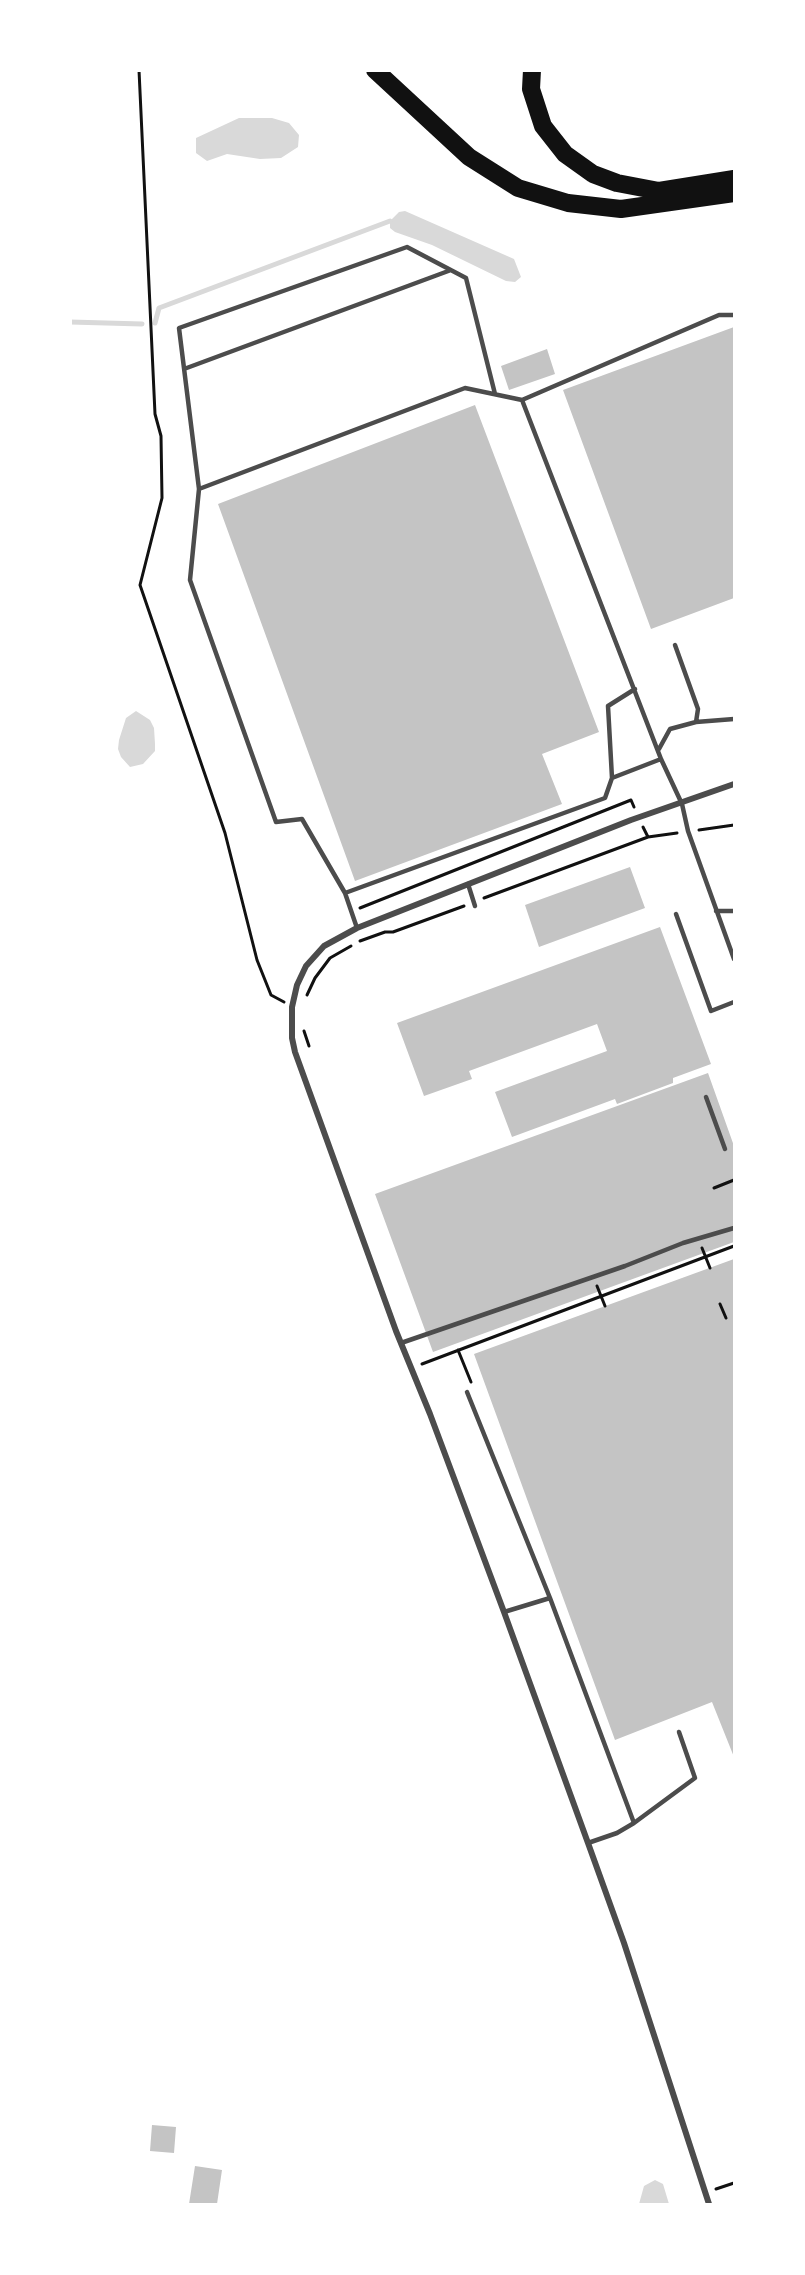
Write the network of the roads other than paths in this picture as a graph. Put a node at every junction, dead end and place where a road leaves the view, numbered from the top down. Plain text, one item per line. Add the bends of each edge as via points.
1 (375, 70) edge
2 (532, 70) edge
3 (735, 179) edge
4 (735, 193) edge
5 (451, 270) junction
6 (735, 315) edge
7 (184, 369) junction
8 (495, 394) junction
9 (522, 400) junction
10 (199, 489) junction
11 (675, 645) dead end
12 (635, 689) junction
13 (735, 719) edge
14 (696, 722) junction
15 (659, 749) junction
16 (661, 759) junction
17 (612, 778) junction
18 (735, 784) edge
19 (682, 804) junction
20 (468, 884) junction
21 (345, 893) junction
22 (474, 904) road end
23 (717, 911) junction
24 (735, 911) edge
25 (676, 915) dead end
26 (357, 928) junction
27 (735, 959) edge
28 (735, 1002) edge
29 (706, 1097) dead end
30 (725, 1149) dead end
31 (735, 1228) edge
32 (401, 1343) junction
33 (467, 1392) road end
34 (550, 1598) junction
35 (504, 1612) junction
36 (679, 1732) dead end
37 (634, 1823) junction
38 (588, 1843) junction
39 (709, 2205) edge

1 - 4 highway via 469,157 518,188 568,203 621,209
2 - 3 highway via 531,89 543,126 565,154 593,174 659,191
5 - 7 lane
5 - 7 lane via 407,247 179,328
5 - 8 lane via 466,278
6 - 9 lane via 719,315
7 - 10 lane
8 - 9 lane
8 - 10 lane via 465,388
9 - 12 lane
10 - 21 lane via 190,580 276,822 302,819
11 - 14 lane via 698,709
12 - 15 lane
12 - 17 lane via 608,706
13 - 14 lane
14 - 15 lane via 670,729
15 - 16 lane
16 - 17 lane
16 - 19 lane
17 - 21 lane via 604,798
18 - 19 street
19 - 20 street via 638,817
19 - 23 lane
20 - 22 lane
20 - 26 street
21 - 26 lane
23 - 24 lane
23 - 27 lane
25 - 28 lane via 711,1011
26 - 32 street via 324,946 306,966 292,1007 292,1038
29 - 30 lane
31 - 32 lane
32 - 35 street
33 - 34 lane
34 - 35 lane
34 - 37 lane
35 - 38 street
36 - 37 lane via 695,1778
37 - 38 lane
38 - 39 street

